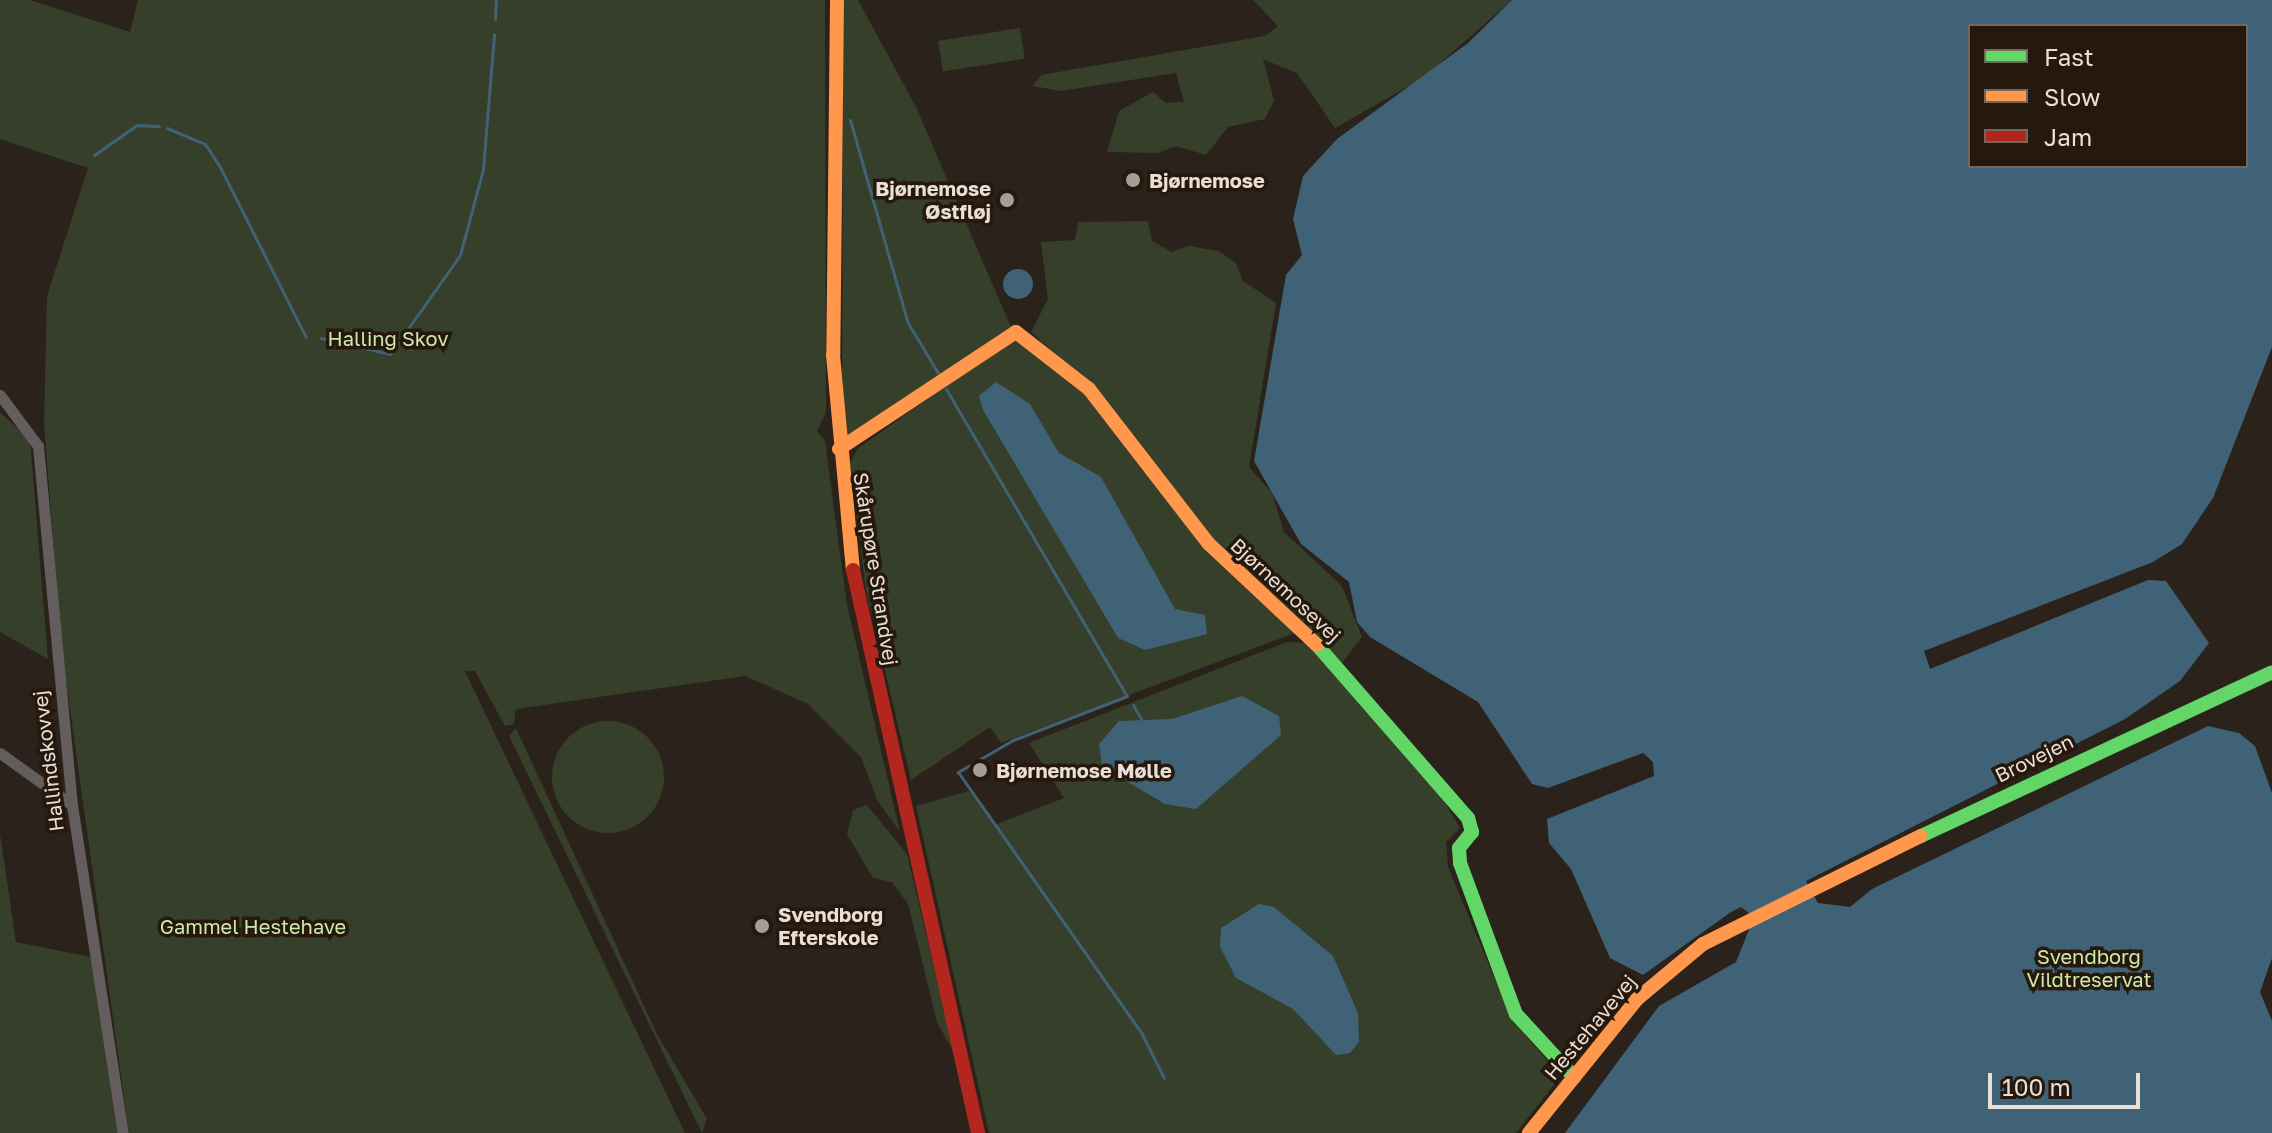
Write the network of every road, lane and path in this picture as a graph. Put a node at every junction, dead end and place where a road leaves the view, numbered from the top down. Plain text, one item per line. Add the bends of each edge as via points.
1 (837, 0) edge
2 (0, 395) edge
3 (839, 449) junction
4 (2272, 672) edge
5 (0, 753) edge
6 (72, 805) junction
7 (1816, 887) joint
8 (1574, 1077) junction
9 (123, 1133) edge
10 (978, 1133) edge
11 (1529, 1133) edge

1 - 3 street, Skårupøre Strandvej via 832,222
2 - 6 street, Hallindskovvej via 38,446
3 - 8 street, Bjørnemosevej via 1016,332 1089,389 1209,544 1348,674 1468,818 1472,832 1459,848 1460,863 1516,1014
3 - 10 street, Skårupøre Strandvej via 873,679
4 - 7 street, Brovejen
5 - 6 street
6 - 9 street, Hallindskovvej
7 - 8 street, Hestehavevej via 1749,920 1659,978
8 - 11 street, Hestehavevej

